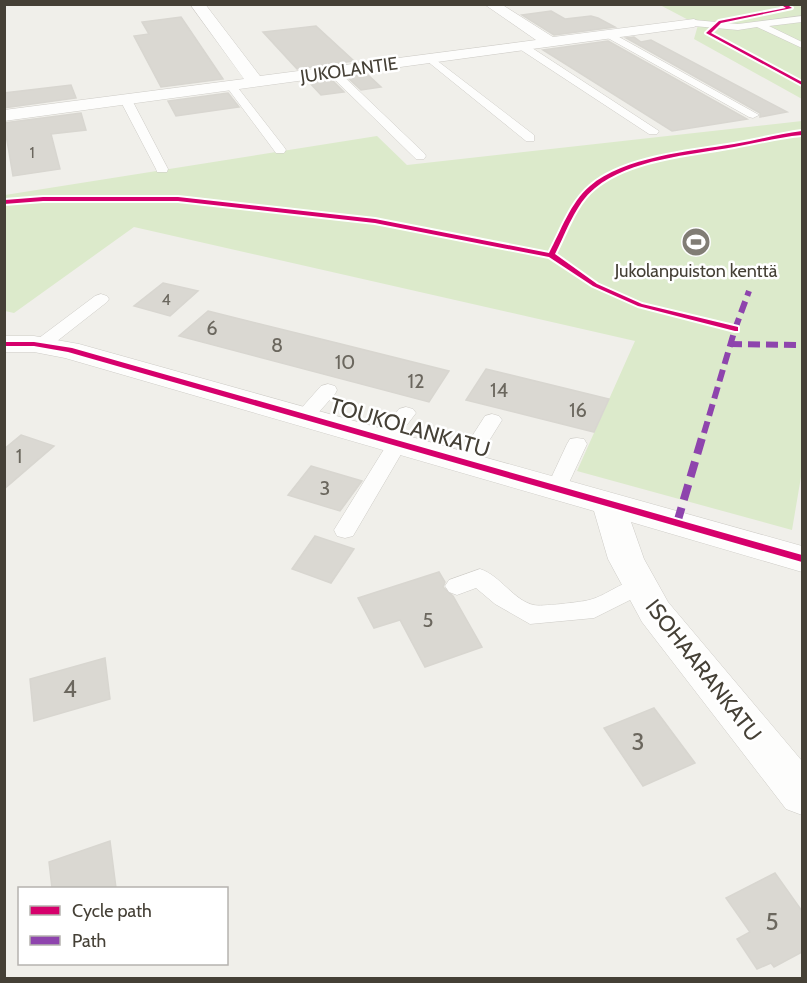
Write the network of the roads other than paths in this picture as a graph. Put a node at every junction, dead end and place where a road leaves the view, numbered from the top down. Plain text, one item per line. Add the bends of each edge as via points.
1 (197, 4) edge
2 (491, 4) edge
3 (672, 12) dead end
4 (802, 19) edge
5 (694, 23) junction
6 (759, 25) junction
7 (609, 34) junction
8 (550, 42) junction
9 (802, 45) edge
10 (522, 46) junction
11 (431, 58) junction
12 (333, 72) junction
13 (255, 82) junction
14 (231, 86) junction
15 (126, 100) junction
16 (753, 115) dead end
17 (4, 116) edge
18 (653, 131) dead end
19 (530, 138) dead end
20 (280, 150) dead end
21 (420, 156) dead end
22 (162, 169) dead end
23 (101, 299) dead end
24 (4, 344) edge
25 (41, 345) junction
26 (328, 390) dead end
27 (406, 412) dead end
28 (304, 417) junction
29 (492, 420) dead end
30 (391, 442) junction
31 (578, 444) dead end
32 (465, 463) junction
33 (556, 489) junction
34 (608, 504) junction
35 (345, 530) dead end
36 (802, 560) edge
37 (457, 586) dead end
38 (641, 588) junction
39 (802, 794) edge

1 - 13 street
2 - 8 street
3 - 5 street
4 - 6 lane
5 - 6 lane
5 - 7 street, JUKOLANTIE
6 - 9 lane
7 - 8 street, JUKOLANTIE
7 - 16 lane
8 - 10 street, JUKOLANTIE
10 - 11 street, JUKOLANTIE
10 - 18 lane
11 - 12 street, JUKOLANTIE
11 - 19 lane
12 - 13 street, JUKOLANTIE
12 - 21 lane
13 - 14 street, JUKOLANTIE
14 - 15 street, JUKOLANTIE
14 - 20 lane
15 - 17 street, JUKOLANTIE
15 - 22 lane
23 - 25 lane
24 - 25 street, TOUKOLANKATU
25 - 28 street, TOUKOLANKATU
26 - 28 lane
27 - 30 lane
28 - 30 street, TOUKOLANKATU
29 - 32 lane
30 - 32 street, TOUKOLANKATU
30 - 35 lane
31 - 33 lane
32 - 33 street, TOUKOLANKATU
33 - 34 street, TOUKOLANKATU
34 - 36 street, TOUKOLANKATU
34 - 38 street, ISOHAARANKATU via 626,559
37 - 38 lane via 480,578 530,615 594,609
38 - 39 street, ISOHAARANKATU via 655,612

